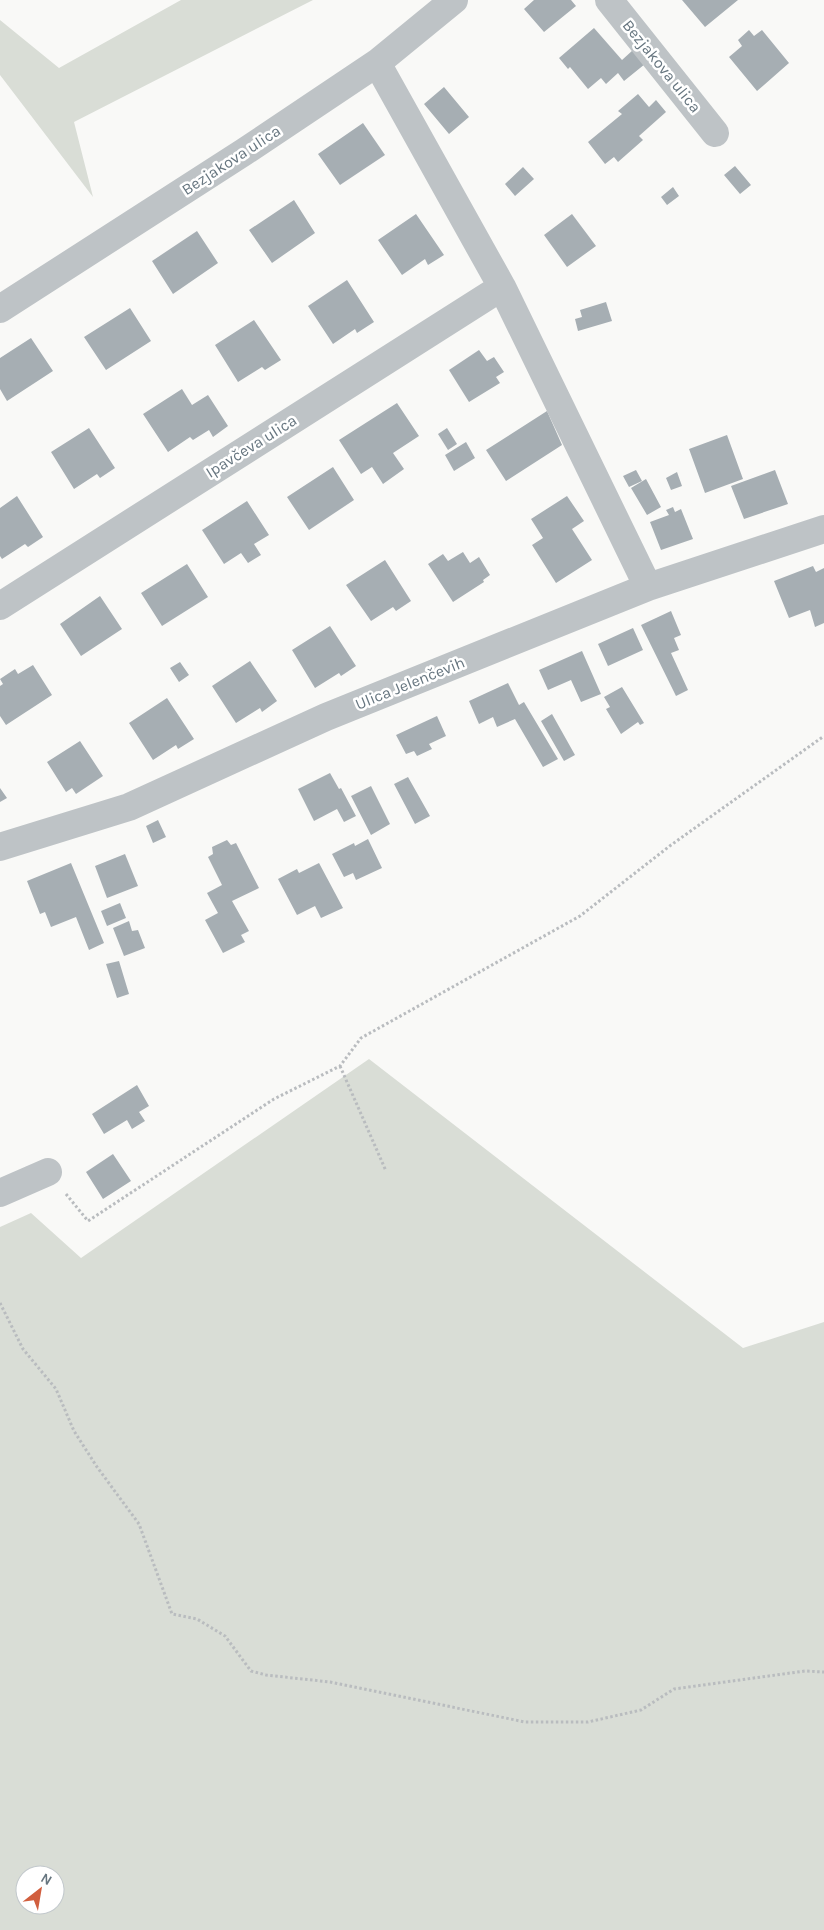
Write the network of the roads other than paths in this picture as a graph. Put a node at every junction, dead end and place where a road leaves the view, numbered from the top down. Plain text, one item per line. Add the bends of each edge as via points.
1 (454, 0) edge
2 (609, 0) edge
3 (377, 63) junction
4 (715, 133) dead end
5 (502, 287) junction
6 (0, 308) edge
7 (824, 529) edge
8 (648, 588) junction
9 (0, 606) edge
10 (0, 847) edge
11 (48, 1172) road end
12 (0, 1193) edge

1 - 3 street, Bezjakova ulica
2 - 4 street, Bezjakova ulica
3 - 5 street
3 - 6 street, Bezjakova ulica
5 - 8 street
5 - 9 street, Ipavčeva ulica
7 - 8 street, Ulica Jelenčevih
8 - 10 street, Ulica Jelenčevih via 326,717 129,807
11 - 12 street

